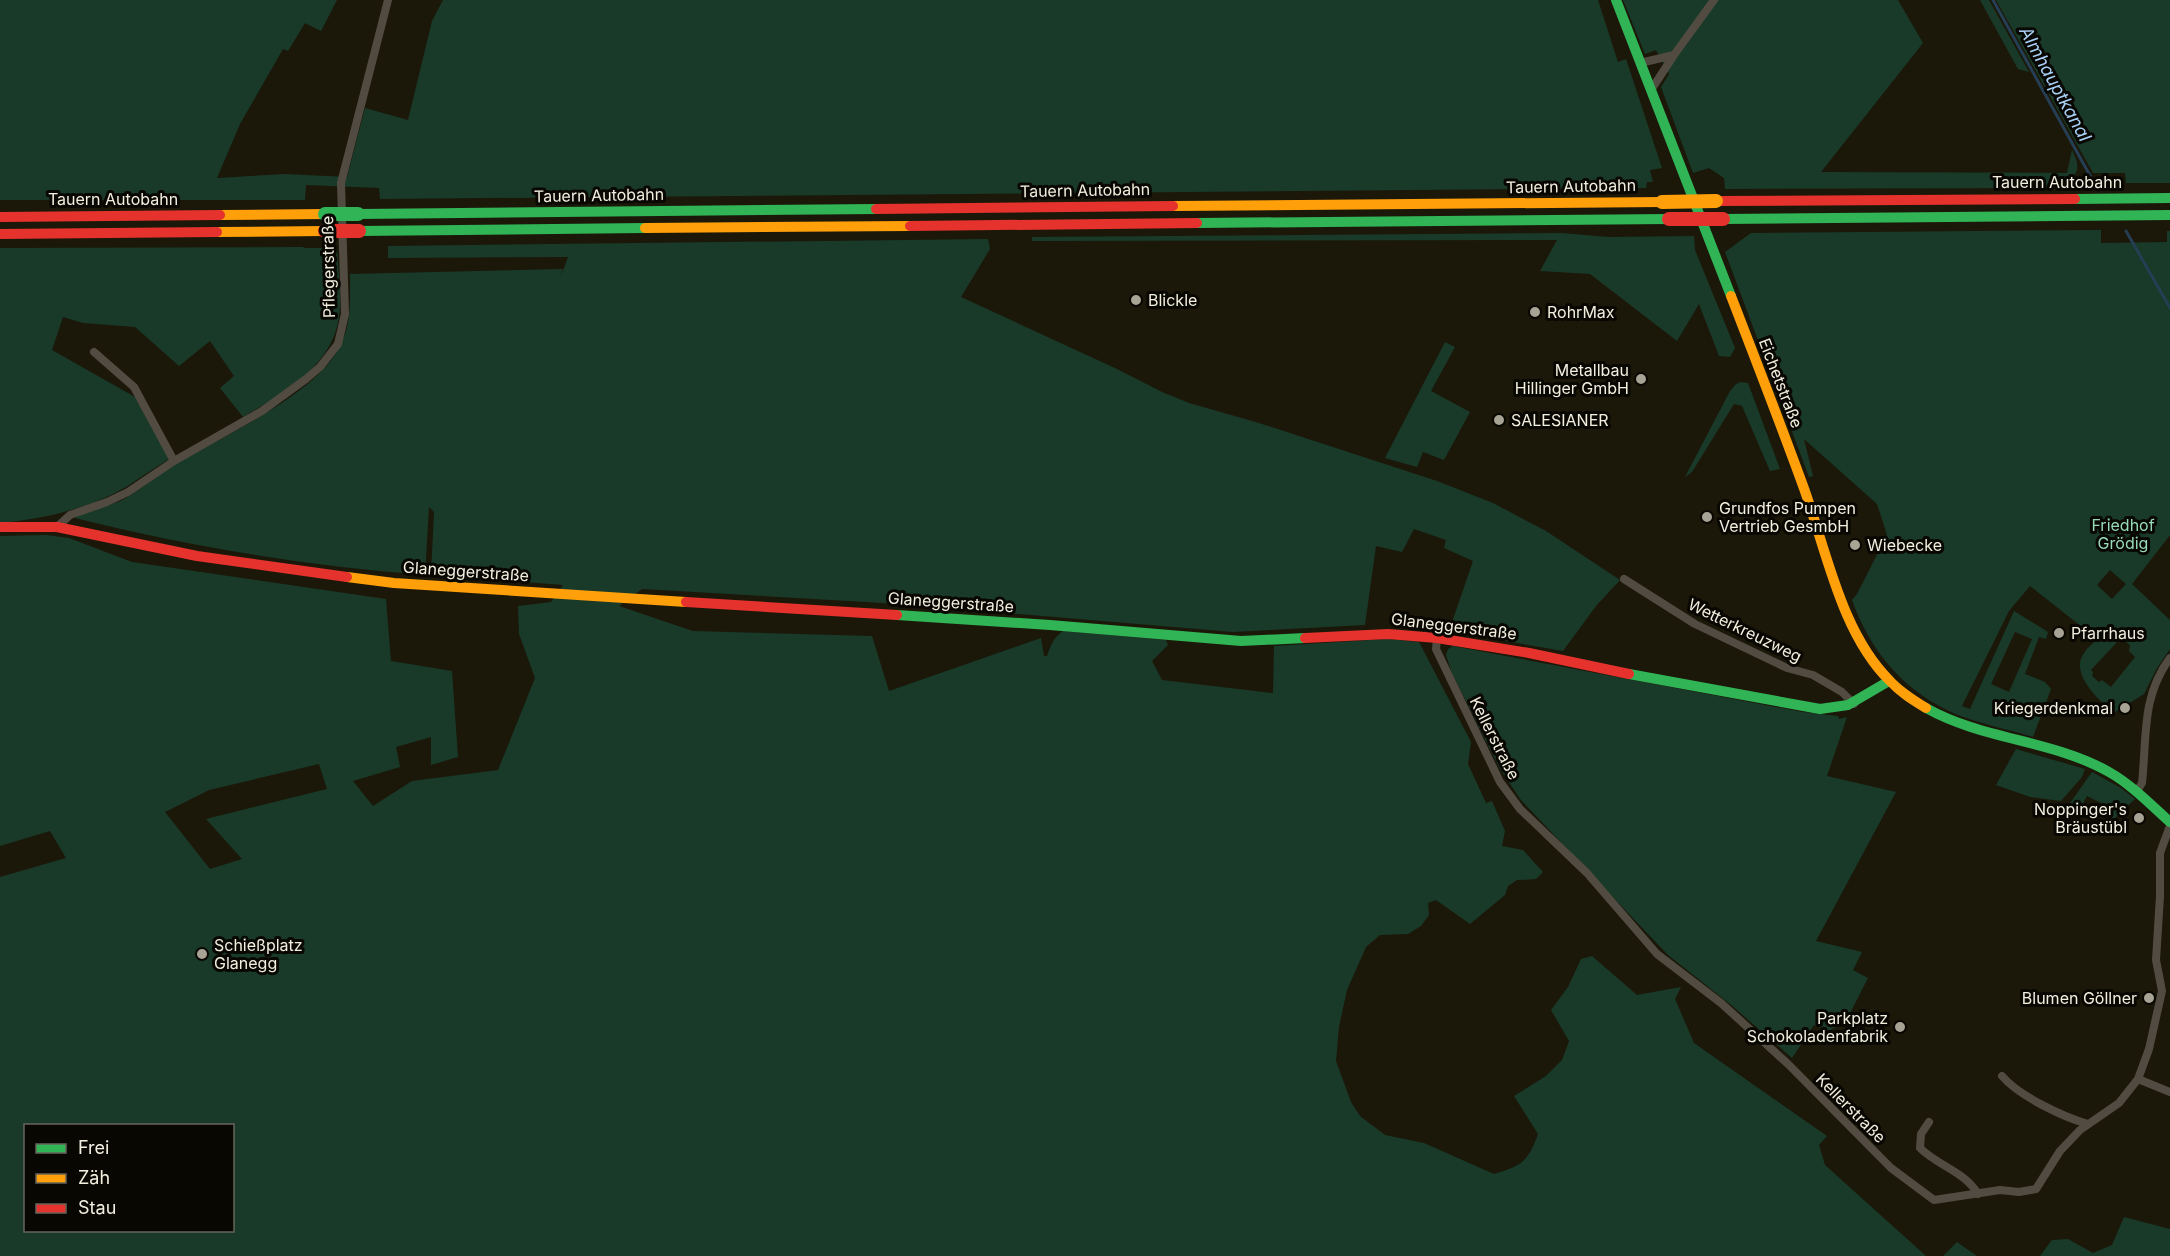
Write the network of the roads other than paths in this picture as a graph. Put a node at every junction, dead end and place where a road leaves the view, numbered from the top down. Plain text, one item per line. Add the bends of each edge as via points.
1 (388, 0) edge
2 (1616, 0) edge
3 (1714, 0) edge
4 (1674, 55) junction
5 (1640, 63) junction
6 (1651, 90) junction
7 (2170, 198) edge
8 (2170, 215) edge
9 (0, 217) edge
10 (0, 234) edge
11 (94, 352) dead end
12 (174, 460) junction
13 (0, 527) edge
14 (57, 527) junction
15 (1624, 579) dead end
16 (1437, 638) junction
17 (2170, 658) edge
18 (1889, 681) junction
19 (1854, 704) junction
20 (2138, 791) junction
21 (2170, 824) edge
22 (2002, 1076) dead end
23 (2138, 1079) junction
24 (2170, 1092) edge
25 (1929, 1122) dead end
26 (2088, 1124) junction
27 (1978, 1194) junction

1 - 12 street, Pflegerstraße via 341,183 345,314 338,344 320,367 291,391
2 - 5 main road, Eichetstraße
3 - 4 street
4 - 5 street
4 - 6 street
5 - 6 main road, Eichetstraße
6 - 18 main road, Eichetstraße via 1854,626 1867,654
7 - 9 main road, Tauern Autobahn, bridge
8 - 10 main road, Tauern Autobahn, bridge
11 - 12 street via 134,387
12 - 14 street, Pflegerstraße via 128,492 70,515
13 - 14 main road, Glaneggerstraße
14 - 16 main road, Glaneggerstraße via 197,556 394,583 1050,625 1220,640 1388,634
15 - 19 street, Wetterkreuzweg via 1695,624 1787,668 1813,675
16 - 19 main road, Glaneggerstraße via 1820,709
16 - 27 street, Kellerstraße via 1436,649 1500,782 1520,809 1587,873 1657,954 1721,1003 1788,1064 1891,1168 1934,1200
17 - 20 street via 2150,696
18 - 19 main road, Glaneggerstraße
18 - 20 main road, Eichetstraße via 1952,722 2098,766
20 - 21 main road, Eichetstraße
21 - 23 street, Kellerstraße via 2160,853 2156,960 2162,991
22 - 26 street via 2016,1090
23 - 24 street
23 - 26 street, Kellerstraße via 2119,1103
25 - 27 street via 1921,1134 1920,1148 1967,1179
26 - 27 street, Kellerstraße via 2060,1151 2036,1188

